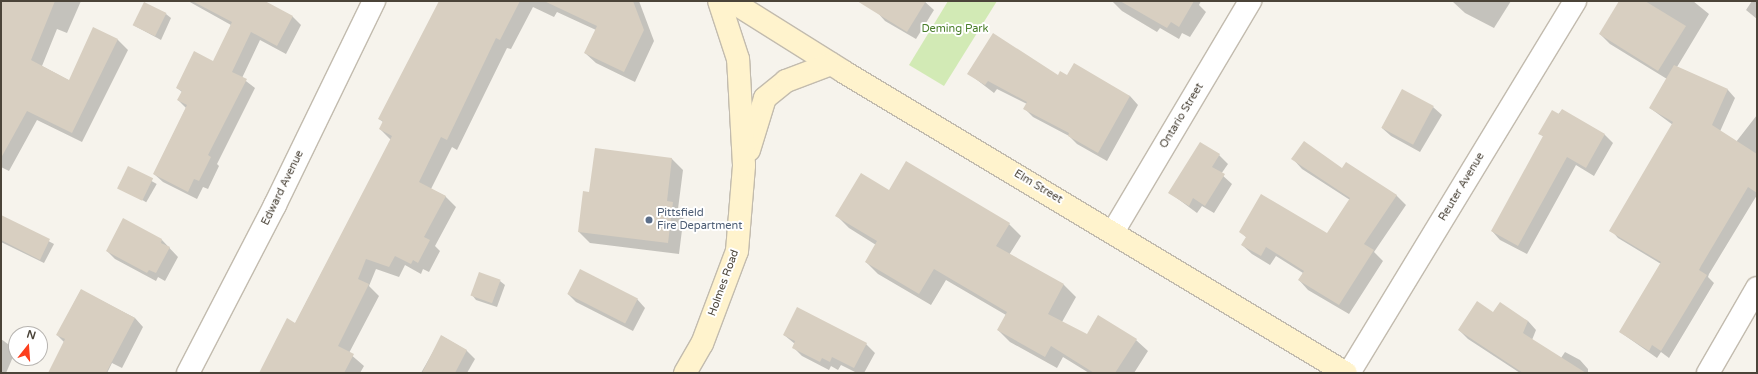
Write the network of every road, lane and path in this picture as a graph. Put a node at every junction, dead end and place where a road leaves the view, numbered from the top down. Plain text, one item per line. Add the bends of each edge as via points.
1 (374, 1) edge
2 (719, 1) edge
3 (730, 1) edge
4 (1250, 1) edge
5 (1575, 1) edge
6 (831, 64) junction
7 (744, 165) junction
8 (1113, 232) junction
9 (1757, 288) edge
10 (188, 373) edge
11 (686, 373) edge
12 (1346, 373) edge
13 (1349, 373) edge
14 (1708, 373) edge

1 - 10 street, Edward Avenue via 275,205
2 - 7 street, Holmes Road via 738,58
3 - 6 street, Elm Street
4 - 8 street, Ontario Street
5 - 13 street, Reuter Avenue
6 - 7 street, Holmes Road via 786,81 765,98
6 - 8 street, Elm Street
7 - 11 street, Holmes Road via 737,251 702,344
8 - 12 street, Elm Street
9 - 14 street

